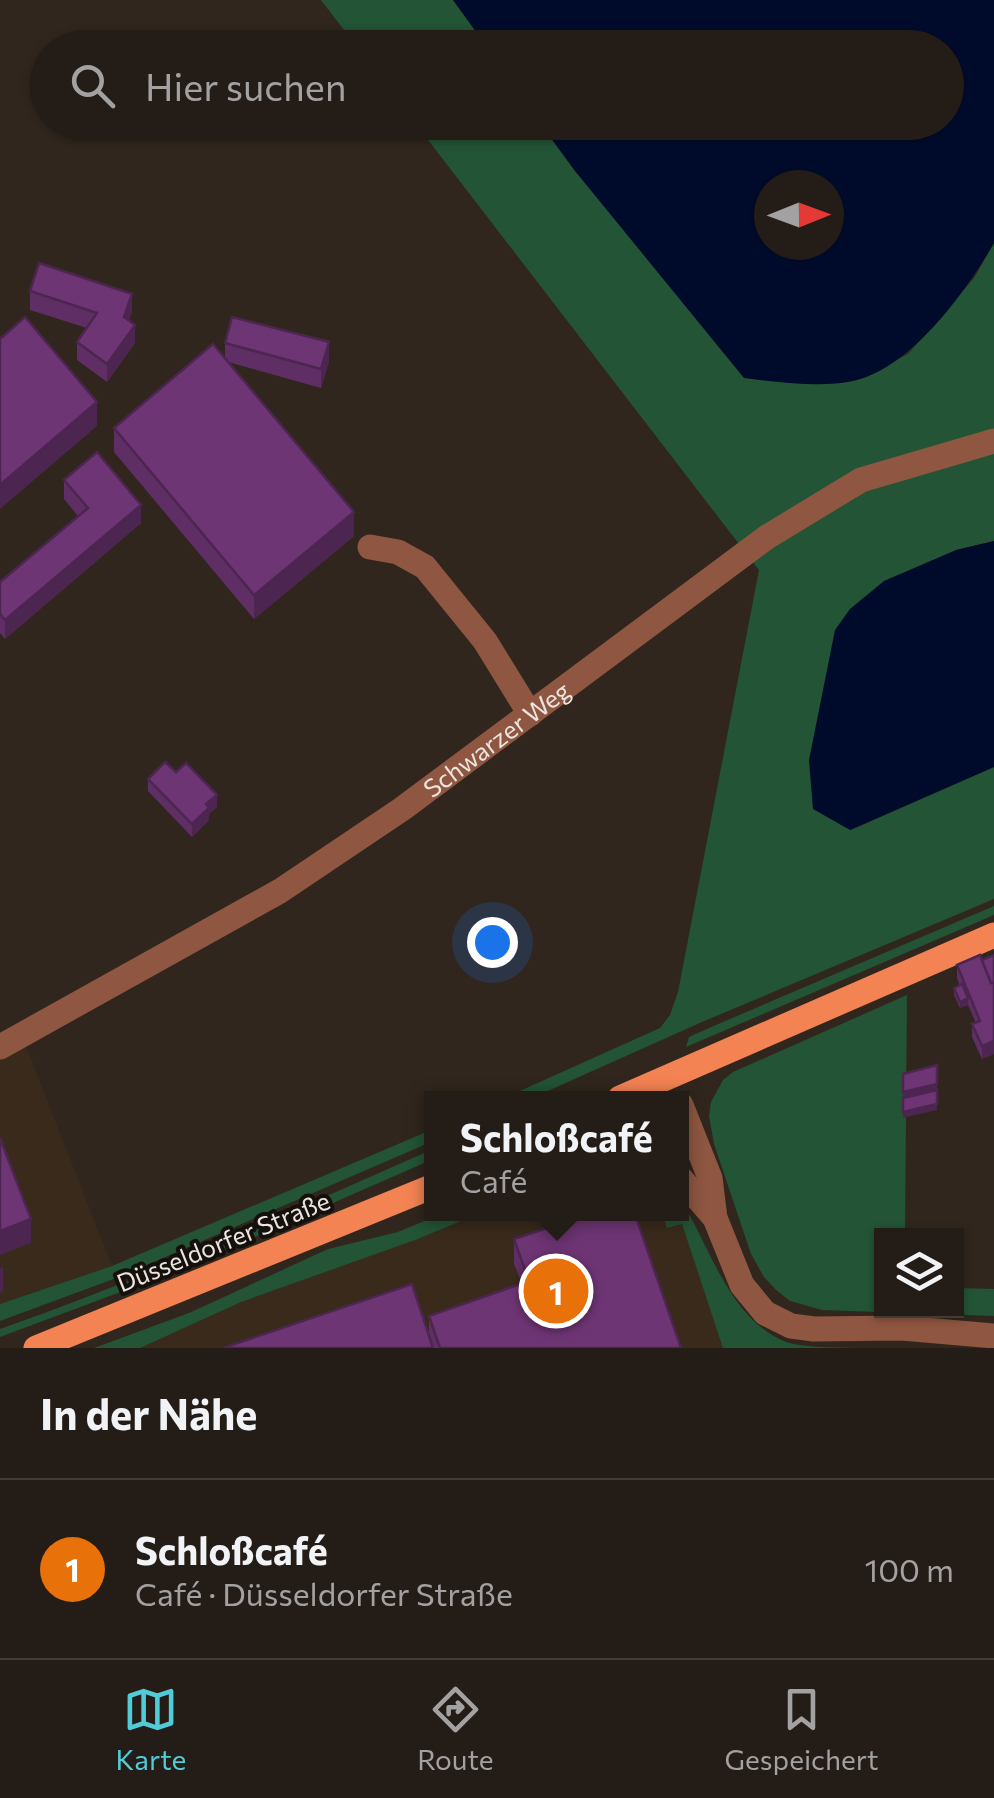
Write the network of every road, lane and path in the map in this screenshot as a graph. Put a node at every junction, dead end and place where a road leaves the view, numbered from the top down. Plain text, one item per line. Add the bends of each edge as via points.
1 (994, 441) edge
2 (370, 547) dead end
3 (530, 714) junction
4 (994, 935) edge
5 (0, 1046) edge
6 (679, 1091) edge
7 (689, 1130) edge
8 (689, 1188) edge
9 (424, 1190) edge
10 (715, 1218) junction
11 (994, 1336) edge
12 (36, 1348) edge

1 - 3 street, Schwarzer Weg via 861,480 766,537
2 - 3 street via 425,567 485,641
3 - 5 street, Schwarzer Weg via 280,891
4 - 6 main road
7 - 10 street via 710,1178
8 - 10 street
9 - 12 main road, Düsseldorfer Straße
10 - 11 street via 742,1285 765,1312 791,1326

